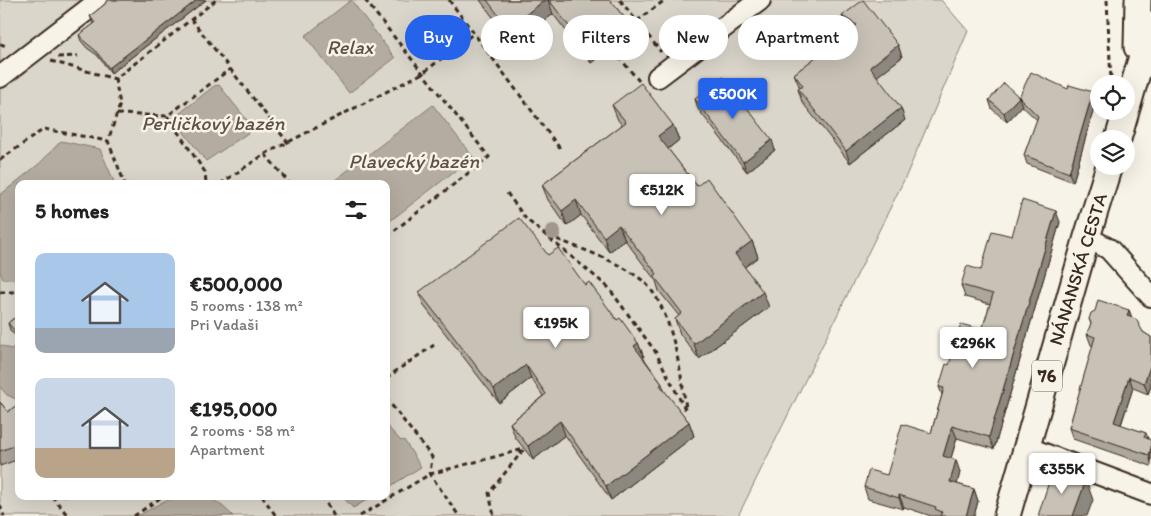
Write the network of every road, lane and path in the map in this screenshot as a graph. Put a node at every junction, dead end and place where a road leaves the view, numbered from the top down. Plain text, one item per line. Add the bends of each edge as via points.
1 (100, 0) edge
2 (216, 0) edge
3 (365, 0) edge
4 (449, 0) edge
5 (620, 0) edge
6 (665, 0) edge
7 (760, 0) edge
8 (1107, 0) edge
9 (1138, 0) edge
10 (632, 15) edge
11 (645, 15) edge
12 (191, 19) junction
13 (1151, 25) edge
14 (474, 33) junction
15 (0, 44) edge
16 (649, 53) edge
17 (30, 54) junction
18 (78, 56) dead end
19 (630, 60) edge
20 (230, 69) junction
21 (423, 74) junction
22 (1136, 74) junction
23 (1111, 75) edge
24 (0, 77) edge
25 (658, 77) junction
26 (115, 78) junction
27 (117, 114) junction
28 (167, 116) junction
29 (1120, 130) edge
30 (108, 141) junction
31 (289, 144) junction
32 (561, 150) dead end
33 (265, 154) junction
34 (0, 160) edge
35 (1106, 175) edge
36 (123, 180) edge
37 (206, 180) edge
38 (226, 180) edge
39 (287, 180) edge
40 (507, 193) dead end
41 (390, 233) edge
42 (545, 235) junction
43 (1087, 236) junction
44 (0, 292) edge
45 (15, 292) edge
46 (1151, 296) edge
47 (434, 345) dead end
48 (390, 375) edge
49 (390, 403) edge
50 (1026, 447) junction
51 (430, 474) junction
52 (1151, 494) edge
53 (390, 498) edge
54 (55, 500) edge
55 (156, 500) edge
56 (265, 500) edge
57 (324, 500) edge
58 (387, 500) edge
59 (0, 505) edge
60 (4, 516) edge
61 (68, 516) edge
62 (134, 516) edge
63 (276, 516) edge
64 (334, 516) edge
65 (360, 516) edge
66 (459, 516) edge
67 (494, 516) edge
68 (1007, 516) edge

1 - 17 street
2 - 12 path
3 - 21 path
4 - 14 path
5 - 10 path
6 - 11 path
7 - 25 street
8 - 23 path
9 - 22 main road
12 - 20 path
12 - 26 path
13 - 22 main road
14 - 21 path
14 - 32 path
15 - 17 path
16 - 25 path
17 - 24 street
18 - 26 path via 45,59
19 - 25 path
20 - 28 path
20 - 31 path
21 - 31 path
21 - 41 path via 489,157
22 - 29 main road
26 - 27 path via 120,104
27 - 28 path
27 - 30 path
28 - 37 path via 205,172
30 - 34 path via 44,128
30 - 36 path
31 - 33 path
33 - 38 path
33 - 39 path
35 - 43 main road, NÁNANSKÁ CESTA / 76
40 - 42 path via 526,219
42 - 42 path via 614,262 643,281 663,309 686,411 655,351 608,287
43 - 46 street via 1109,249
43 - 50 main road, NÁNANSKÁ CESTA / 76
44 - 45 path
47 - 48 path
49 - 51 path via 432,457
50 - 52 street
50 - 68 main road, NÁNANSKÁ CESTA / 76
51 - 53 path
51 - 66 path
51 - 67 path via 524,449 489,493
54 - 61 path
55 - 62 path
56 - 63 path
57 - 64 path
58 - 65 path
59 - 60 path

